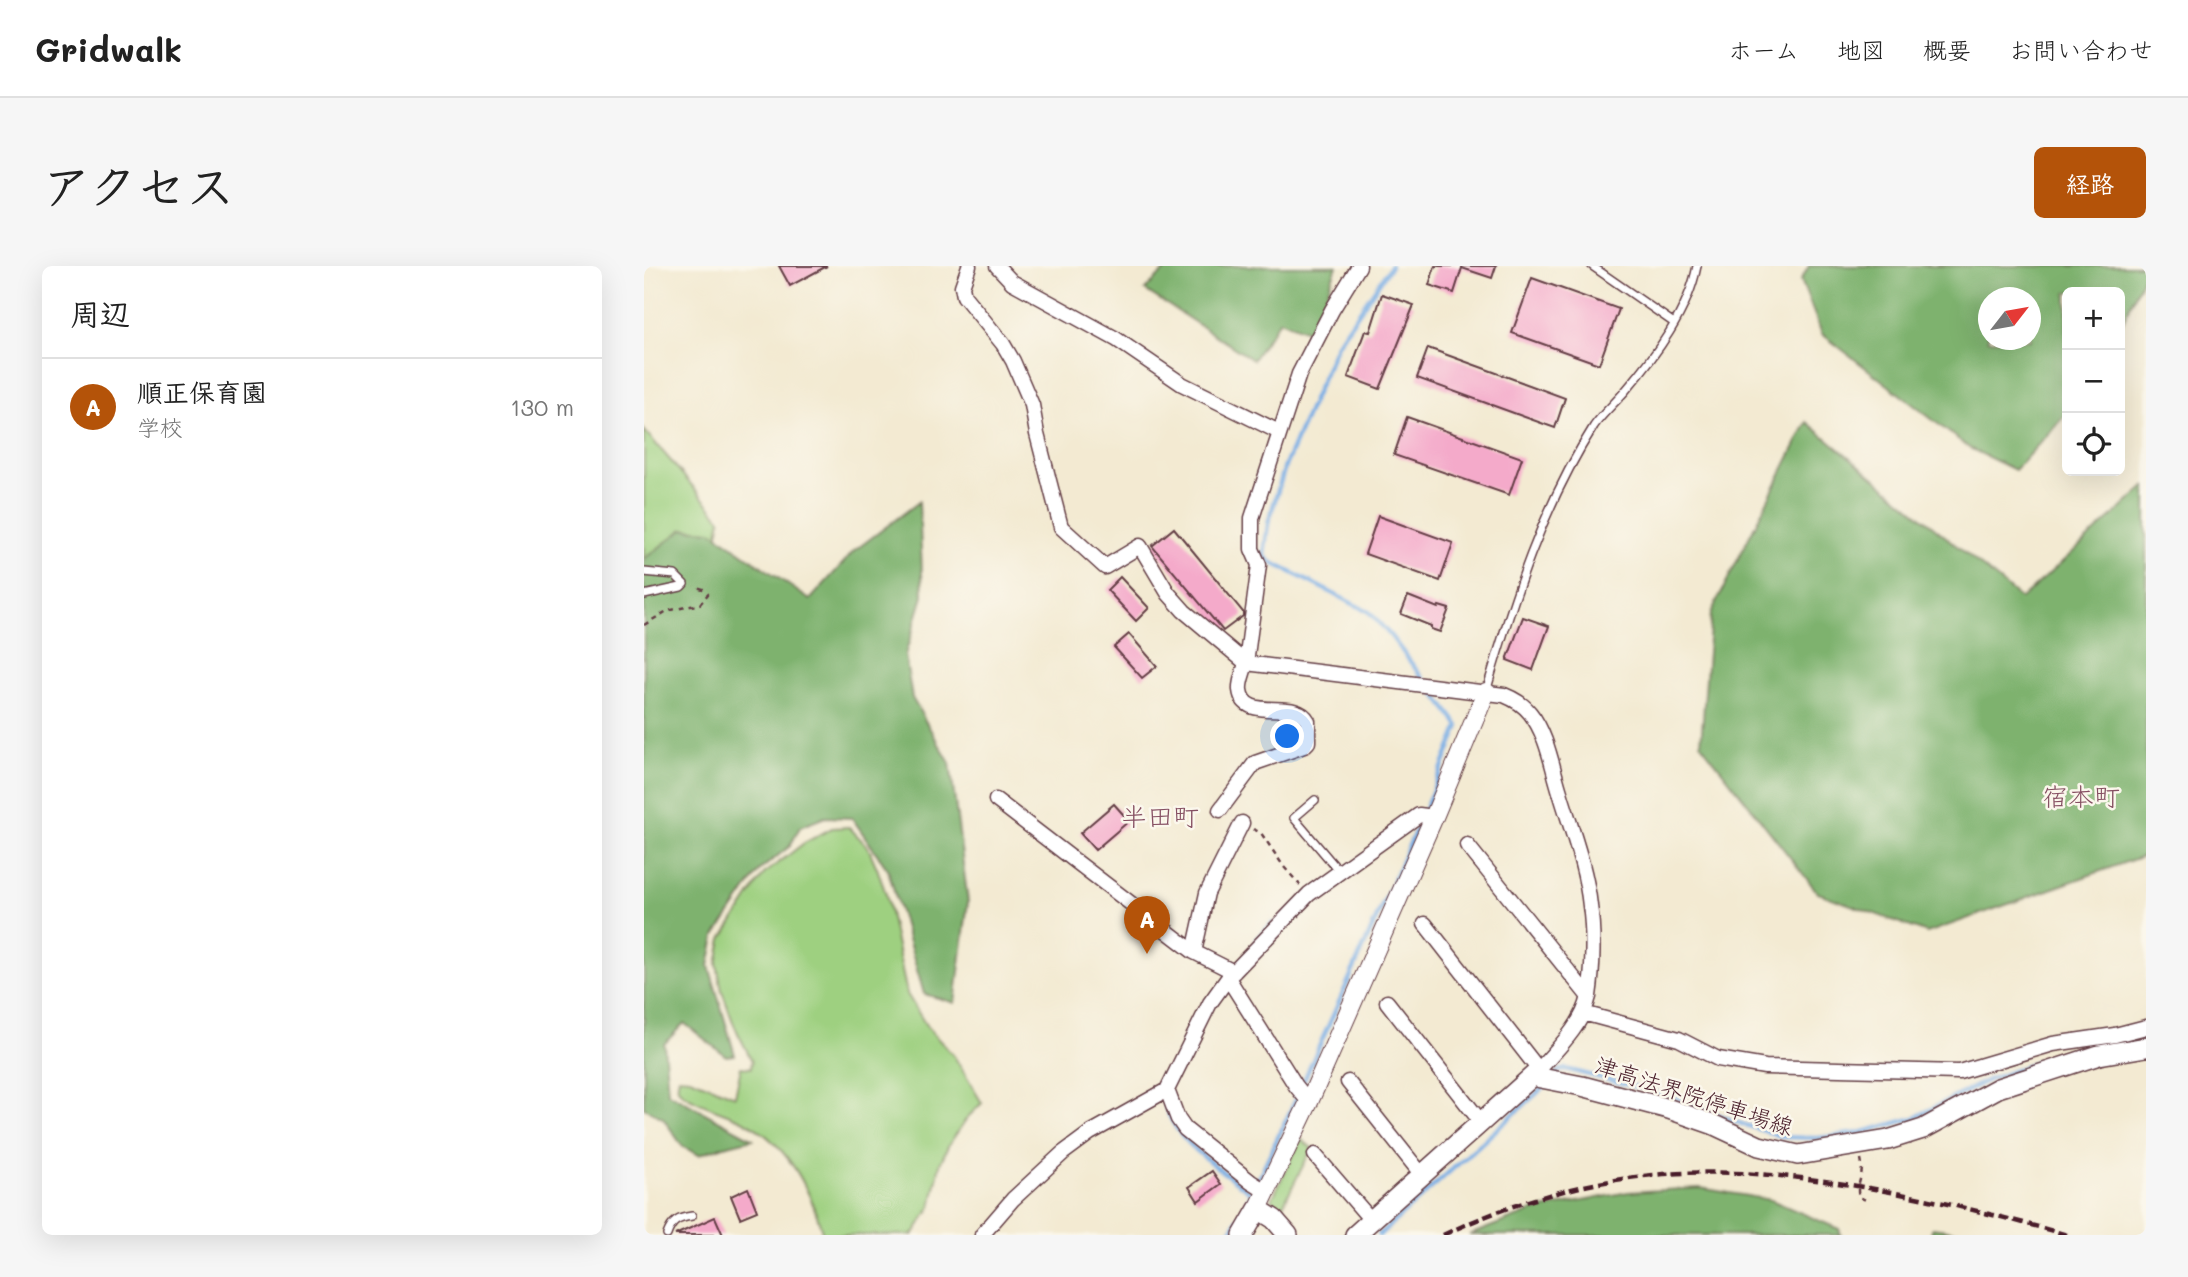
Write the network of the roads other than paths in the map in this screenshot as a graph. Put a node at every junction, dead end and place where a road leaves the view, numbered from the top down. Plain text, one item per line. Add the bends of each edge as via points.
1 (969, 266) edge
2 (997, 266) edge
3 (1359, 266) edge
4 (1592, 266) edge
5 (1697, 266) edge
6 (1674, 323) junction
7 (1279, 432) junction
8 (644, 572) edge
9 (644, 595) edge
10 (1246, 663) junction
11 (1486, 692) junction
12 (996, 800) dead end
13 (1315, 800) dead end
14 (1220, 810) dead end
15 (1427, 816) junction
16 (1241, 823) road end
17 (1467, 845) dead end
18 (1337, 868) junction
19 (1425, 924) dead end
20 (1194, 952) junction
21 (1230, 972) junction
22 (1589, 997) junction
23 (1387, 1002) dead end
24 (1583, 1013) junction
25 (2146, 1027) edge
26 (2127, 1043) edge
27 (2043, 1047) junction
28 (1959, 1072) junction
29 (1543, 1076) junction
30 (1994, 1079) junction
31 (1348, 1082) dead end
32 (1164, 1092) junction
33 (1303, 1094) junction
34 (1481, 1122) junction
35 (1315, 1155) dead end
36 (1422, 1175) junction
37 (1259, 1187) junction
38 (1258, 1209) junction
39 (692, 1216) dead end
40 (1371, 1220) junction
41 (667, 1235) edge
42 (982, 1235) edge
43 (1243, 1235) edge
44 (1288, 1235) edge
45 (1355, 1235) edge

1 - 10 street via 962,286 964,296 1003,344 1032,405 1061,527 1105,567 1140,546 1184,611
2 - 7 street via 1012,282 1116,339 1182,384
3 - 7 street via 1299,374
4 - 6 lane
5 - 6 lane
6 - 11 lane via 1596,423 1549,508
7 - 10 street via 1252,518 1252,549 1259,565
8 - 9 lane via 675,576 684,584
10 - 11 street
10 - 14 street via 1240,688 1243,701 1303,714 1308,721 1308,742 1298,750 1255,763
11 - 15 street
11 - 22 street via 1514,699 1529,712 1544,743 1591,906
12 - 20 street
13 - 18 lane via 1294,818
15 - 18 street
15 - 33 street
16 - 20 street via 1207,893
17 - 22 street
18 - 21 street
19 - 29 street
20 - 21 street
21 - 32 street
21 - 33 street
22 - 24 street
23 - 34 street
24 - 28 street via 1679,1039 1718,1059 1765,1067
24 - 29 street
25 - 26 street
26 - 27 street
26 - 30 main road, 津高法界院停車場線 via 2099,1055
27 - 28 street
27 - 30 street
28 - 30 street via 1964,1080
29 - 30 main road, 津高法界院停車場線 via 1669,1109 1759,1146 1798,1155 1888,1140 1923,1129
29 - 34 main road
31 - 36 street
32 - 37 street via 1185,1129
32 - 42 street via 1063,1153
33 - 37 street
34 - 36 main road
35 - 40 street
36 - 40 main road
37 - 38 street
38 - 43 main road
38 - 44 main road
39 - 41 lane via 678,1218
40 - 45 main road

